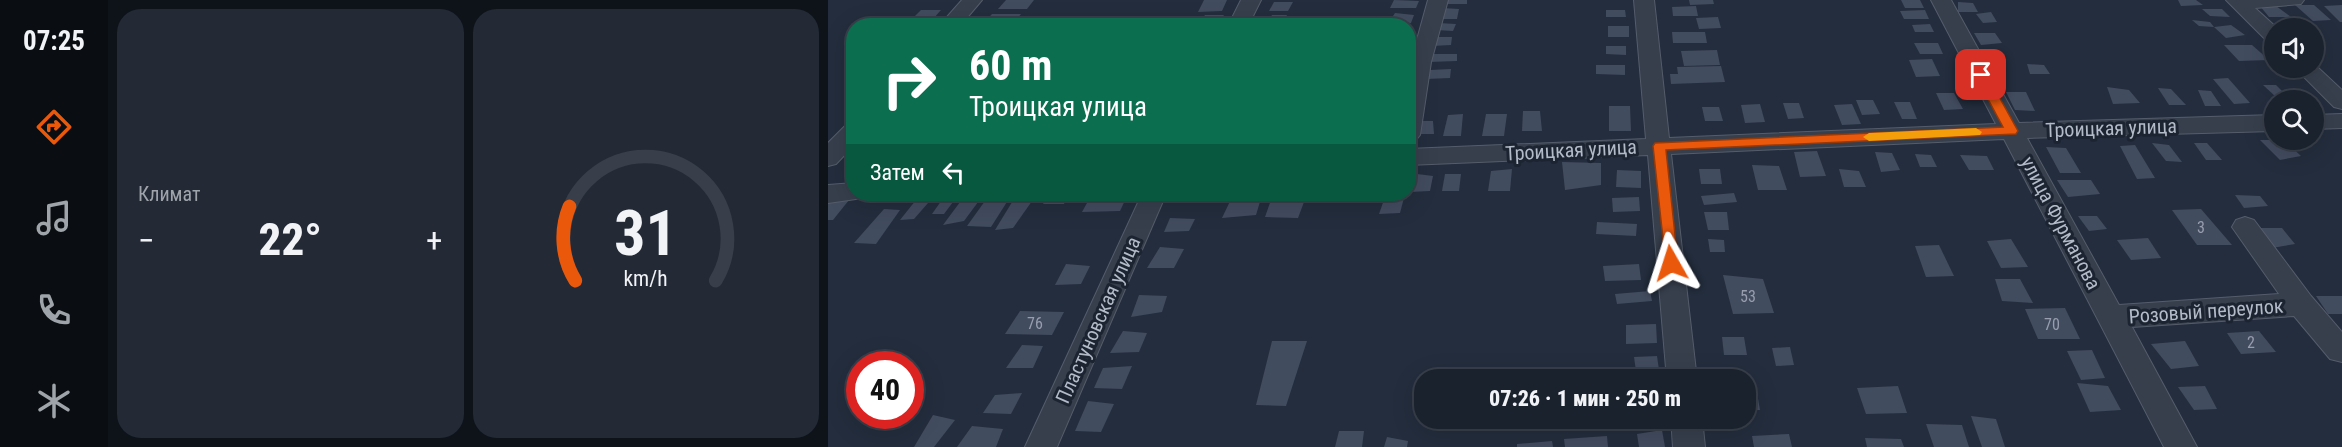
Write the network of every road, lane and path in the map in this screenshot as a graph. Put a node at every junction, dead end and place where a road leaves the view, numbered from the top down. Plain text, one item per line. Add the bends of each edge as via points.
1 (972, 0) edge
2 (1251, 0) edge
3 (1438, 0) edge
4 (1644, 0) edge
5 (1941, 0) edge
6 (2294, 0) edge
7 (2237, 1) edge
8 (956, 18) edge
9 (1242, 18) edge
10 (2264, 27) edge
11 (2317, 78) edge
12 (1416, 90) edge
13 (2342, 102) edge
14 (2324, 122) edge
15 (2342, 122) edge
16 (2264, 123) edge
17 (2012, 131) junction
18 (846, 139) edge
19 (1659, 146) junction
20 (1416, 157) edge
21 (828, 158) edge
22 (846, 193) edge
23 (828, 194) edge
24 (1151, 201) edge
25 (2245, 227) dead end
26 (2301, 304) junction
27 (2111, 317) junction
28 (2340, 350) dead end
29 (1681, 369) edge
30 (1687, 429) edge
31 (1041, 447) edge
32 (1689, 447) edge
33 (2181, 447) edge

1 - 8 street
2 - 9 street
3 - 12 street
4 - 19 street
5 - 17 street, улица Фурманова
6 - 7 street
7 - 10 street
11 - 13 street
14 - 15 street
16 - 17 street, Троицкая улица
17 - 19 street, Троицкая улица
17 - 27 street, улица Фурманова
18 - 21 street
19 - 20 street, Троицкая улица
19 - 29 street
22 - 23 street
24 - 31 street, Пластуновская улица
25 - 26 street, Розовый переулок
26 - 27 street, Розовый переулок
26 - 28 street, Розовый переулок
27 - 33 street, улица Фурманова
30 - 32 street

